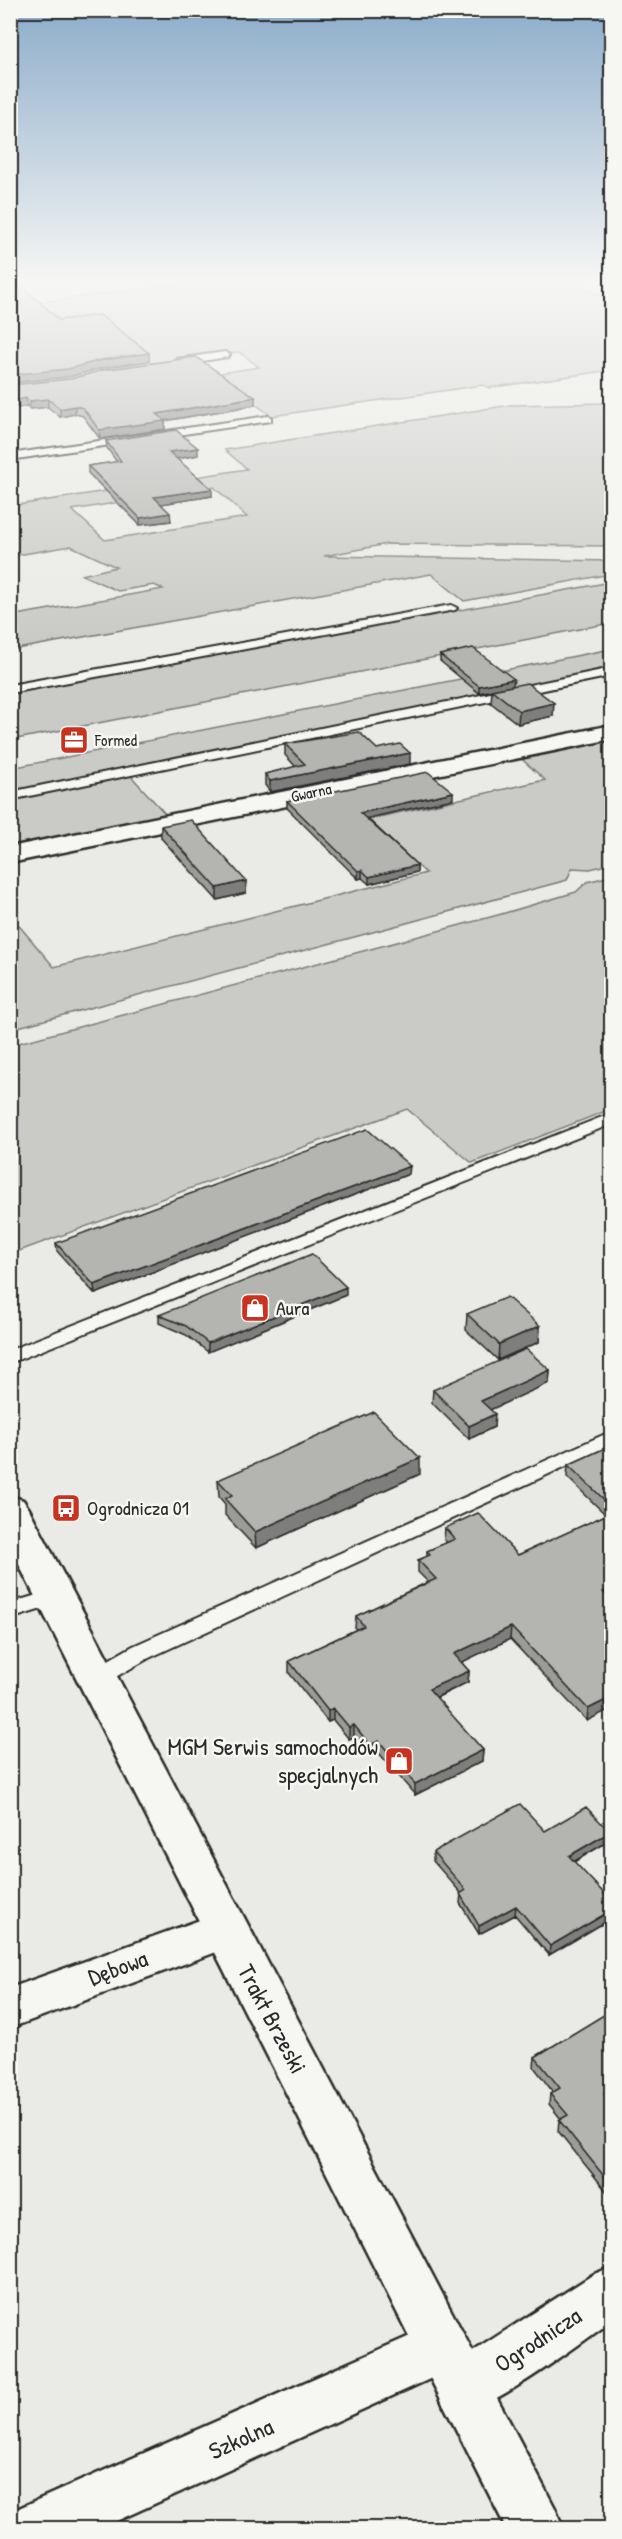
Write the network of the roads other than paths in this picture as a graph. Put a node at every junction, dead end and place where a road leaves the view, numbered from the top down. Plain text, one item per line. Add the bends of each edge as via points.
1 (268, 419) dead end
2 (10, 458) edge
3 (451, 608) dead end
4 (612, 672) edge
5 (10, 689) edge
6 (612, 732) edge
7 (10, 796) edge
8 (10, 855) edge
9 (612, 1118) edge
10 (10, 1357) edge
11 (612, 1437) edge
12 (10, 1509) edge
13 (57, 1597) junction
14 (10, 1611) edge
15 (96, 1677) junction
16 (225, 1930) junction
17 (10, 2008) edge
18 (612, 2291) edge
19 (453, 2368) junction
20 (39, 2529) edge
21 (535, 2529) edge

1 - 2 lane
3 - 5 lane
4 - 7 lane
6 - 8 street, Gwarna
9 - 10 lane
11 - 15 lane via 141,1652
12 - 13 street, Trakt Brzeski
13 - 14 lane
13 - 15 street, Trakt Brzeski
15 - 16 street, Trakt Brzeski
16 - 17 street, Dębowa
16 - 19 street, Trakt Brzeski
18 - 19 street, Ogrodnicza via 515,2357
19 - 20 street, Szkolna
19 - 21 street, Trakt Brzeski

